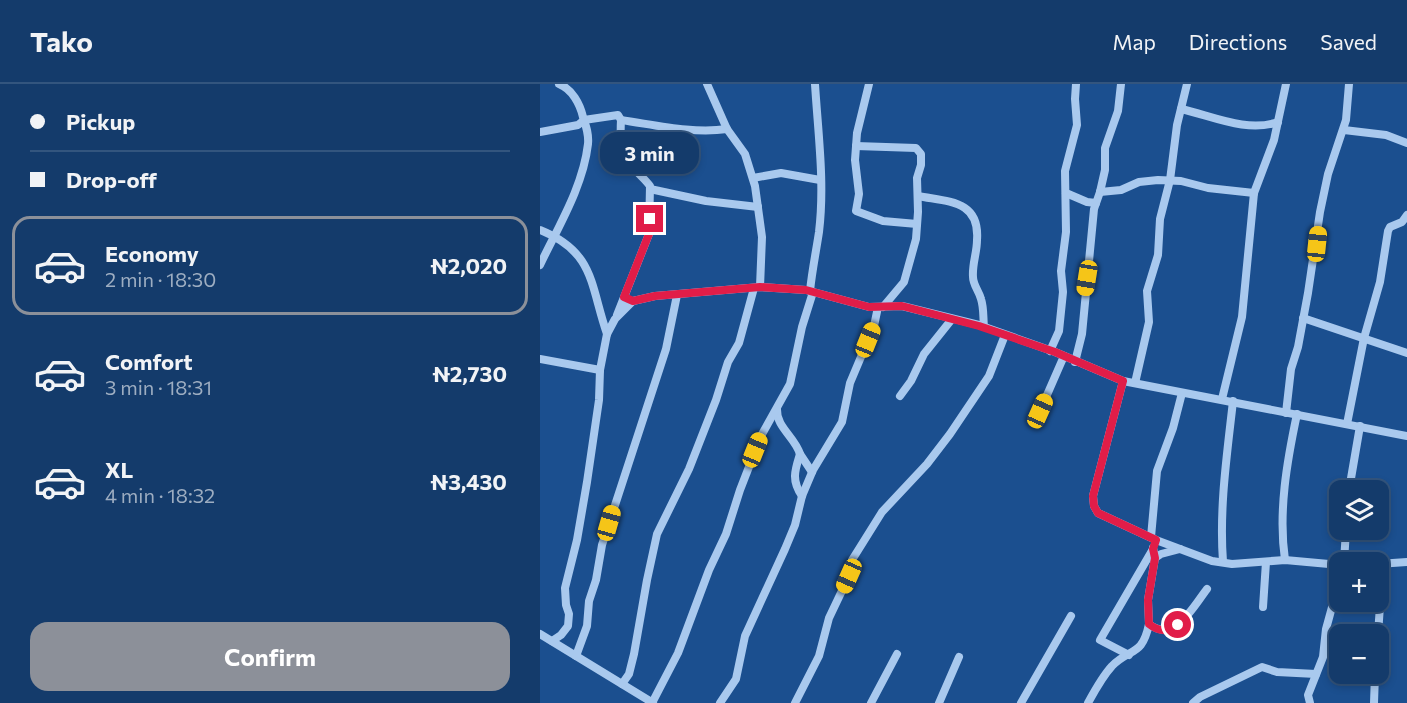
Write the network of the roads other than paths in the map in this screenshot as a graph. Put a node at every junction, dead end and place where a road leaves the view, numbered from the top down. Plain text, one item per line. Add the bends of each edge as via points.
1 (560, 84) edge
2 (707, 84) edge
3 (815, 84) edge
4 (869, 84) edge
5 (1076, 84) edge
6 (1120, 84) edge
7 (1187, 84) edge
8 (1286, 84) edge
9 (1349, 84) edge
10 (1181, 109) junction
11 (584, 120) junction
12 (621, 120) junction
13 (1278, 122) junction
14 (728, 129) junction
15 (1344, 130) junction
16 (540, 132) edge
17 (1407, 143) edge
18 (856, 146) junction
19 (753, 178) junction
20 (820, 180) junction
21 (1170, 180) junction
22 (650, 189) junction
23 (1100, 192) junction
24 (1066, 193) junction
25 (1254, 193) junction
26 (918, 196) junction
27 (1096, 203) junction
28 (758, 207) junction
29 (1407, 215) edge
30 (917, 224) junction
31 (540, 230) edge
32 (554, 235) junction
33 (540, 265) edge
34 (757, 288) junction
35 (811, 292) junction
36 (677, 295) junction
37 (624, 297) junction
38 (633, 301) junction
39 (880, 307) junction
40 (1303, 318) junction
41 (615, 319) junction
42 (952, 319) junction
43 (984, 327) junction
44 (607, 334) junction
45 (1005, 335) junction
46 (1364, 338) junction
47 (1050, 351) junction
48 (1407, 353) edge
49 (1064, 356) junction
50 (540, 359) edge
51 (1075, 362) junction
52 (600, 370) junction
53 (1123, 381) junction
54 (1134, 383) junction
55 (1182, 393) junction
56 (900, 396) dead end
57 (1222, 399) junction
58 (1233, 401) junction
59 (777, 408) junction
60 (1286, 413) junction
61 (1297, 414) junction
62 (1034, 419) dead end
63 (1347, 424) junction
64 (1360, 426) junction
65 (1407, 436) edge
66 (800, 454) junction
67 (812, 472) junction
68 (1351, 480) edge
69 (802, 496) junction
70 (1154, 539) junction
71 (1153, 549) junction
72 (1180, 549) junction
73 (1155, 558) junction
74 (1285, 560) junction
75 (1223, 562) junction
76 (1266, 562) junction
77 (1407, 562) edge
78 (1389, 563) edge
79 (1329, 564) edge
80 (1207, 589) dead end
81 (1263, 607) dead end
82 (1331, 612) edge
83 (1071, 616) dead end
84 (1149, 624) junction
85 (541, 636) edge
86 (552, 641) junction
87 (897, 654) dead end
88 (1129, 655) junction
89 (576, 656) junction
90 (959, 657) dead end
91 (1316, 674) junction
92 (622, 684) junction
93 (1375, 684) edge
94 (653, 703) edge
95 (720, 703) edge
96 (795, 703) edge
97 (871, 703) edge
98 (939, 703) edge
99 (1021, 703) edge
100 (1088, 703) edge
101 (1193, 703) edge
102 (1310, 703) edge
103 (1374, 703) edge

1 - 11 street via 576,100
2 - 14 street
3 - 20 street
4 - 18 street
5 - 24 street via 1077,125 1065,171
6 - 23 street via 1118,111 1105,148
7 - 10 street
8 - 13 street
9 - 15 street
10 - 13 street via 1257,126
10 - 21 street
11 - 12 street via 618,115
11 - 16 street via 578,125
11 - 32 street via 588,145 577,185
12 - 14 street via 710,131
12 - 22 street via 624,153
13 - 25 street
14 - 19 street via 745,154
15 - 17 street via 1386,135
15 - 40 street via 1328,174
18 - 26 street via 916,148 921,154 916,178
18 - 30 street via 860,194 856,211 883,221
19 - 20 street via 781,173
19 - 28 street
20 - 35 street via 819,231
21 - 23 street via 1140,182 1121,190
21 - 25 street
21 - 54 street via 1148,291 1149,322
22 - 28 street
22 - 37 street via 649,234
23 - 27 street
24 - 27 street
24 - 47 street via 1063,292 1059,331
25 - 57 street via 1242,317
26 - 30 street
26 - 43 street via 952,202 967,208 975,218 978,239 973,281 981,299
27 - 51 street via 1082,334
28 - 34 street via 762,237
29 - 46 street via 1388,231 1380,282
30 - 39 street via 904,282
31 - 32 street
32 - 33 street
32 - 44 street via 585,264
34 - 35 street
34 - 36 street
34 - 92 street via 689,469 657,534 634,654
35 - 39 street
35 - 59 street via 790,384
36 - 38 street
36 - 89 street via 666,349 602,545 587,626
37 - 38 street
37 - 41 street
38 - 41 street
39 - 42 street via 902,306
39 - 67 street via 850,383 842,423
40 - 46 street
40 - 60 street
41 - 44 street
42 - 43 street
42 - 56 street via 924,354
43 - 45 street
44 - 52 street
45 - 47 street
45 - 96 street via 996,363 950,434 882,512 852,560 819,656
46 - 48 street
46 - 63 street
47 - 49 street
49 - 51 street
49 - 62 street
50 - 52 street
51 - 53 street
52 - 86 street via 587,482 565,588 568,626
53 - 54 street
53 - 70 street via 1093,496 1094,506 1098,513
54 - 55 street
55 - 57 street
55 - 70 street via 1157,471
57 - 58 street
58 - 60 street
58 - 75 street via 1224,464
59 - 66 street via 777,420
59 - 94 street via 757,445 726,534 678,653
60 - 61 street
61 - 63 street
61 - 74 street via 1286,479
63 - 64 street
64 - 65 street
64 - 68 street
66 - 67 street
66 - 69 street via 794,474
67 - 69 street
69 - 95 street via 795,525 745,636 736,679
70 - 71 street
70 - 72 street
71 - 73 street
71 - 88 street via 1100,640
72 - 73 street
72 - 75 street
73 - 84 street via 1148,600
74 - 76 street
74 - 79 street
75 - 76 street
76 - 81 street
77 - 78 street
80 - 84 street via 1170,630 1160,631
82 - 91 street
83 - 99 street
84 - 88 street via 1146,640
85 - 86 street
86 - 89 street
87 - 97 street
88 - 100 street via 1114,664
89 - 92 street
90 - 98 street
91 - 101 street via 1277,672 1262,667
91 - 102 street via 1308,695
92 - 94 street
93 - 103 street

